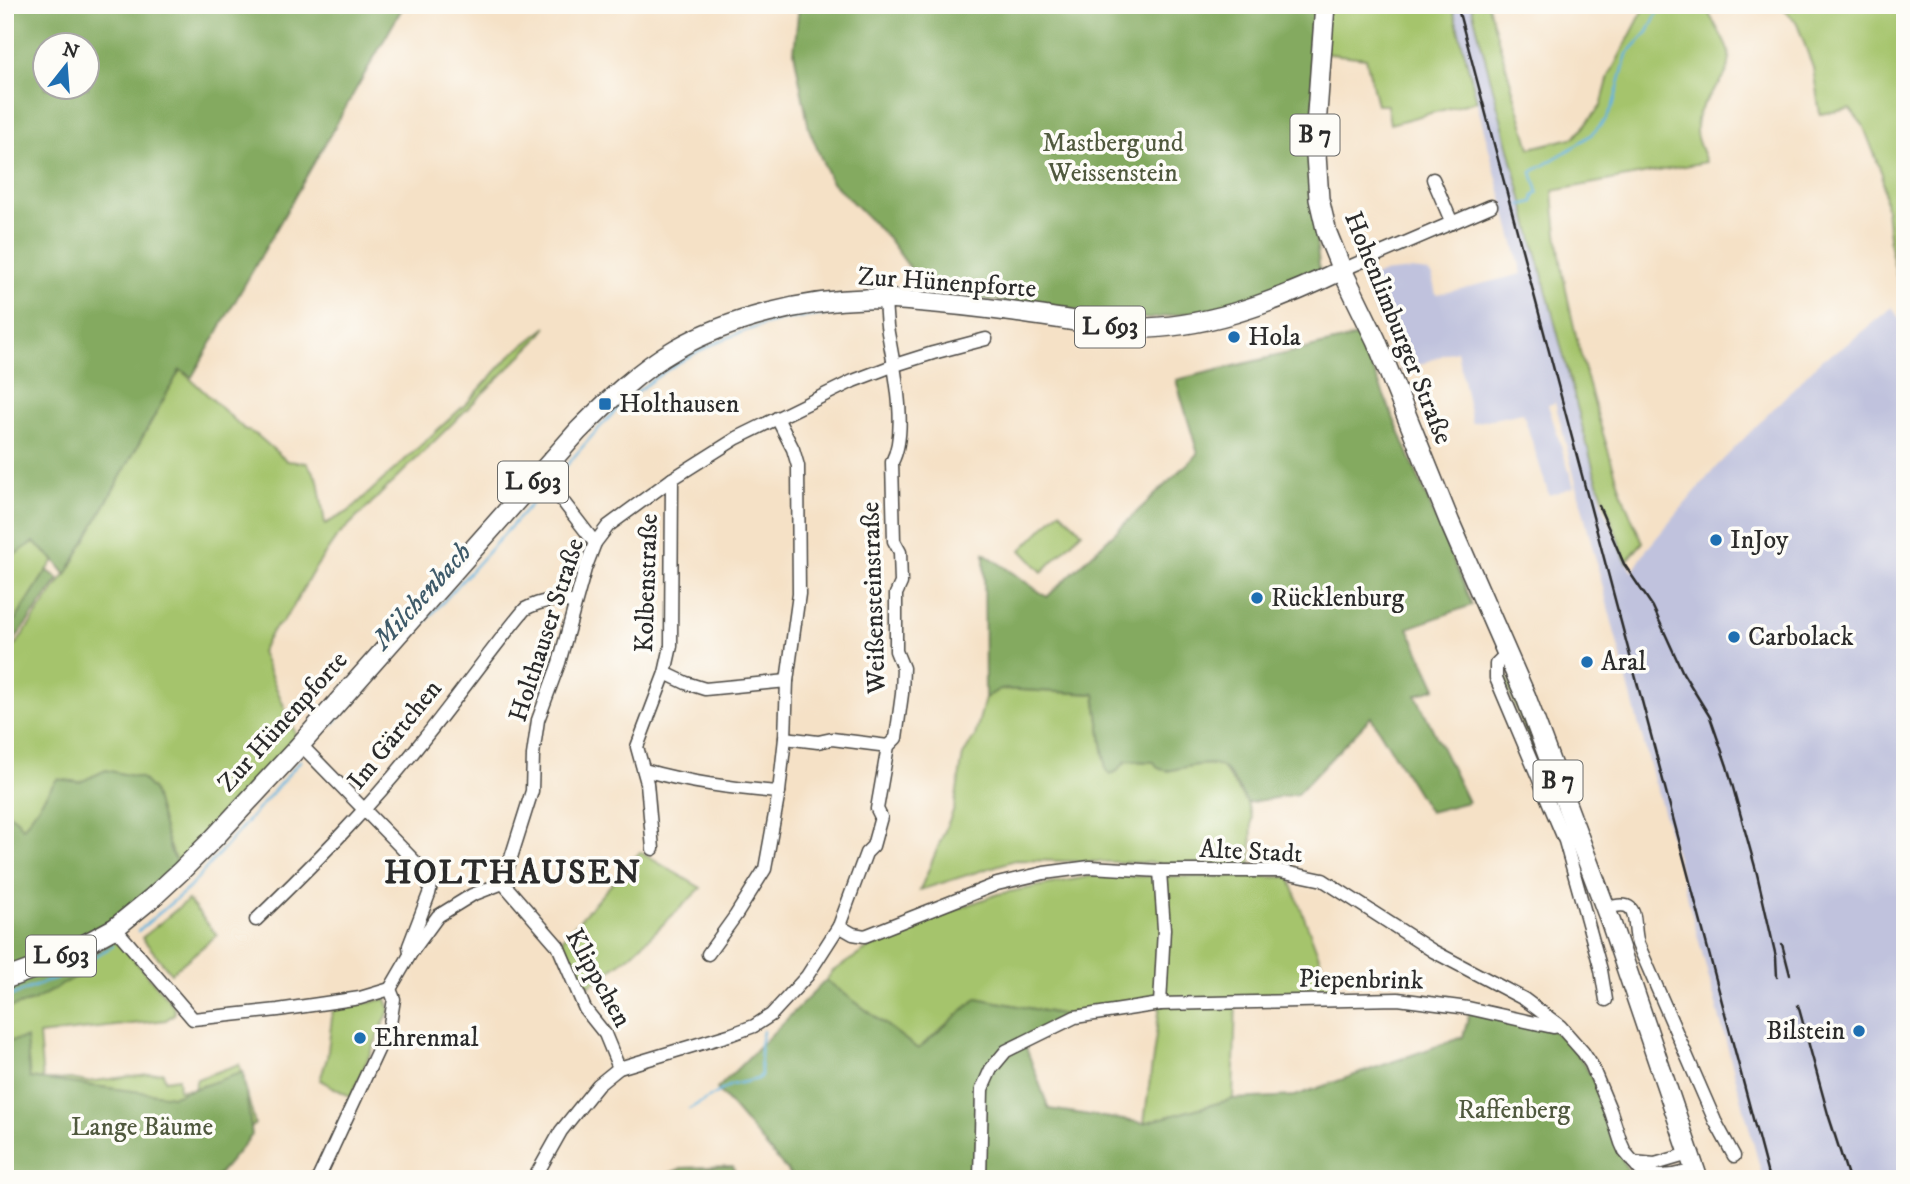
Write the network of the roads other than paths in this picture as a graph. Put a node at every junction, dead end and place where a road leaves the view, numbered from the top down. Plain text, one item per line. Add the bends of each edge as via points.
1 (1325, 5) edge
2 (1433, 178) dead end
3 (1491, 206) dead end
4 (1452, 223) junction
5 (1342, 270) junction
6 (885, 300) junction
7 (986, 340) dead end
8 (895, 365) junction
9 (777, 418) junction
10 (541, 473) junction
11 (672, 480) junction
12 (595, 543) junction
13 (575, 603) junction
14 (1508, 655) junction
15 (666, 673) junction
16 (787, 681) junction
17 (785, 738) junction
18 (300, 744) junction
19 (888, 746) junction
20 (644, 770) junction
21 (779, 792) junction
22 (364, 810) junction
23 (653, 849) dead end
24 (1160, 871) junction
25 (503, 883) junction
26 (1605, 909) junction
27 (256, 920) dead end
28 (839, 926) junction
29 (115, 928) junction
30 (411, 953) junction
31 (708, 954) dead end
32 (5, 979) edge
33 (390, 989) junction
34 (790, 994) joint
35 (1606, 1000) dead end
36 (1160, 1004) junction
37 (1560, 1026) junction
38 (619, 1068) junction
39 (1734, 1156) dead end
40 (1694, 1168) edge
41 (318, 1179) edge
42 (534, 1179) edge
43 (981, 1179) edge

1 - 5 main road, Hohenlimburger Straße / B 7 via 1315,140 1319,199
2 - 4 street
3 - 4 street
4 - 5 street
5 - 6 main road, Zur Hünenpforte / L 693 via 1235,314 1142,329 973,306
5 - 14 main road, Hohenlimburger Straße / B 7 via 1376,340
6 - 8 street, Weißensteinstraße
6 - 10 main road, Zur Hünenpforte / L 693 via 824,303 775,312 731,323 678,348 605,404
7 - 8 street, Holthauser Straße
8 - 9 street, Holthauser Straße
8 - 19 street, Weißensteinstraße via 899,405 897,452 892,463 894,541 900,552 901,583 896,594 896,651 903,667 895,738
9 - 11 street, Holthauser Straße
9 - 16 street via 798,466 799,594
10 - 12 street
10 - 18 main road, Zur Hünenpforte / L 693
11 - 12 street, Holthauser Straße via 608,526
11 - 15 street, Kolbenstraße via 671,646
12 - 13 street, Holthauser Straße
13 - 22 street, Im Gärtchen via 549,600 525,609
13 - 25 street, Holthauser Straße via 538,720 532,791
14 - 26 main road, Hohenlimburger Straße / B 7
14 - 35 street via 1496,664 1496,678 1564,841
15 - 16 street via 705,689
15 - 20 street, Kolbenstraße via 637,747
16 - 17 street
17 - 19 street
17 - 21 street
18 - 22 street
18 - 29 main road, Zur Hünenpforte / L 693 via 181,871
19 - 28 street, Weißensteinstraße via 877,809 881,817
20 - 21 street via 725,788
20 - 23 street, Kolbenstraße
21 - 31 street via 765,869
22 - 27 street, Im Gärtchen
22 - 30 street via 429,876 431,886 409,946
24 - 28 street, Alte Stadt via 1090,867 1044,873 997,884 865,936
24 - 36 street via 1164,929
24 - 37 street, Alte Stadt via 1280,871 1323,880 1433,951 1524,999
25 - 30 street via 438,916
25 - 38 street, Klippchen via 558,946 585,1009 605,1034
26 - 39 street via 1618,905 1634,911 1638,944 1714,1121
26 - 40 main road, Hohenlimburger Straße / B 7
28 - 34 street, Weißensteinstraße
29 - 32 main road, Zur Hünenpforte / L 693
29 - 33 street via 192,1018 360,998
30 - 33 street
33 - 41 street via 394,999 390,1024
34 - 38 street, Klippchen via 754,1026
36 - 37 street, Piepenbrink via 1398,999
36 - 43 street, Piepenbrink via 1075,1017 1006,1051 982,1089
37 - 40 street, Alte Stadt via 1591,1064 1632,1162
38 - 42 street, Klippchen via 598,1085 561,1131

